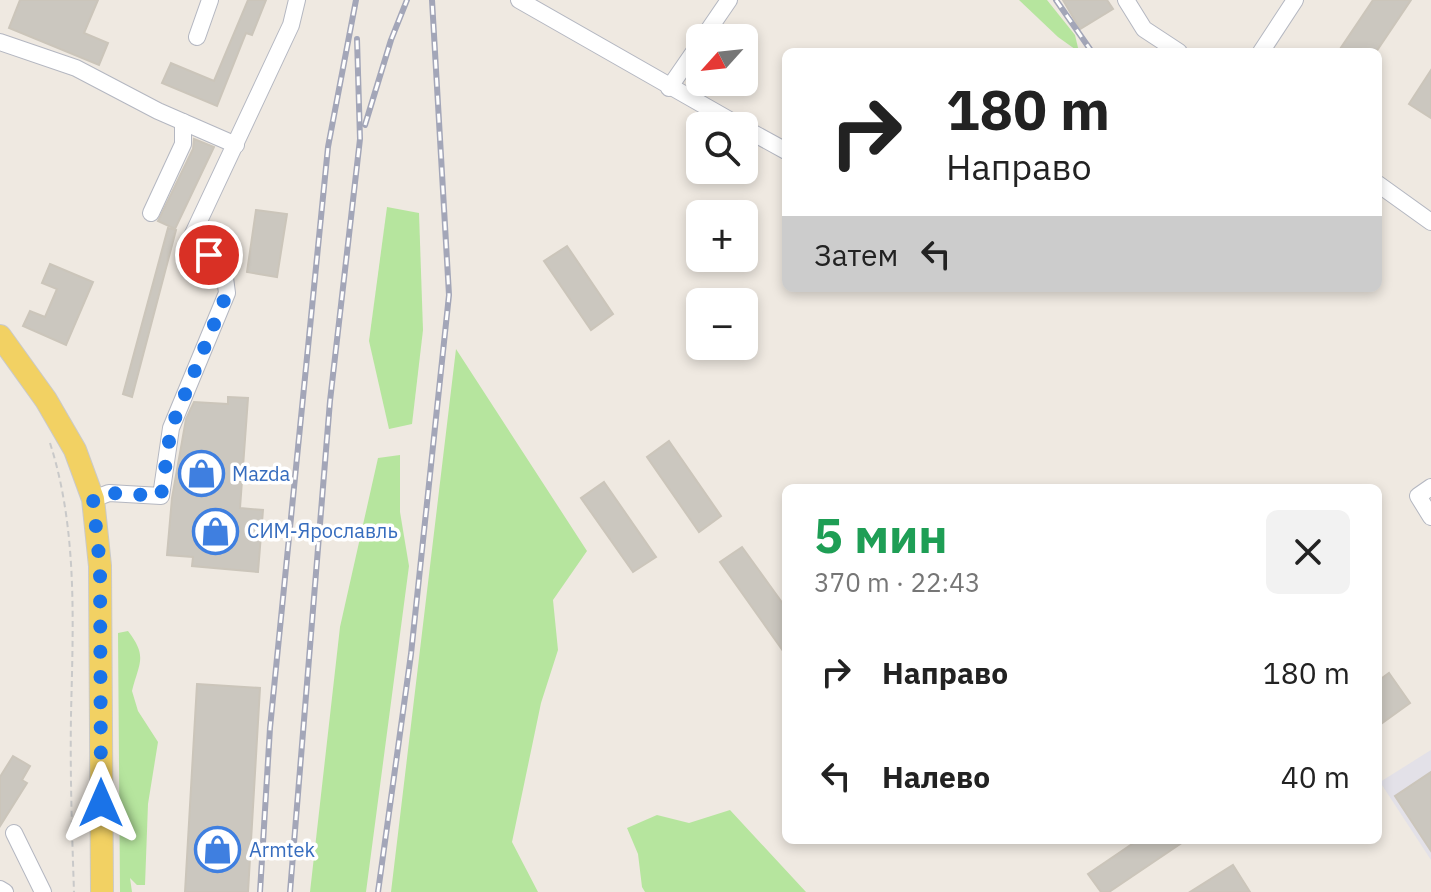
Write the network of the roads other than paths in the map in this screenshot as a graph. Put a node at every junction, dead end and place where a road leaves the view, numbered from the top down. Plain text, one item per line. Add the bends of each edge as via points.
1 (210, 0) edge
2 (297, 0) edge
3 (519, 0) edge
4 (729, 0) edge
5 (1126, 0) edge
6 (1295, 0) edge
7 (713, 24) edge
8 (197, 37) dead end
9 (0, 42) edge
10 (1173, 48) edge
11 (1264, 48) edge
12 (686, 63) edge
13 (669, 88) junction
14 (714, 112) edge
15 (183, 122) junction
16 (758, 136) edge
17 (236, 145) junction
18 (782, 149) edge
19 (1382, 187) edge
20 (151, 213) dead end
21 (1431, 222) edge
22 (0, 336) edge
23 (1431, 487) edge
24 (93, 499) junction
25 (1431, 517) edge
26 (14, 833) dead end
27 (0, 889) edge
28 (5, 892) edge
29 (43, 892) edge
30 (102, 892) edge

1 - 8 street
2 - 17 street via 291,25
3 - 13 street
4 - 7 street
5 - 10 street via 1144,29
6 - 11 street
9 - 15 street via 76,68
12 - 13 street
13 - 14 street
15 - 17 street
15 - 20 street via 183,144
16 - 18 street
17 - 24 street via 192,236 195,247 223,263 227,293 171,428 161,496 109,493
19 - 21 street
22 - 24 main road via 75,450
23 - 25 street via 1418,496
24 - 30 main road via 100,566
26 - 29 street
27 - 28 street

